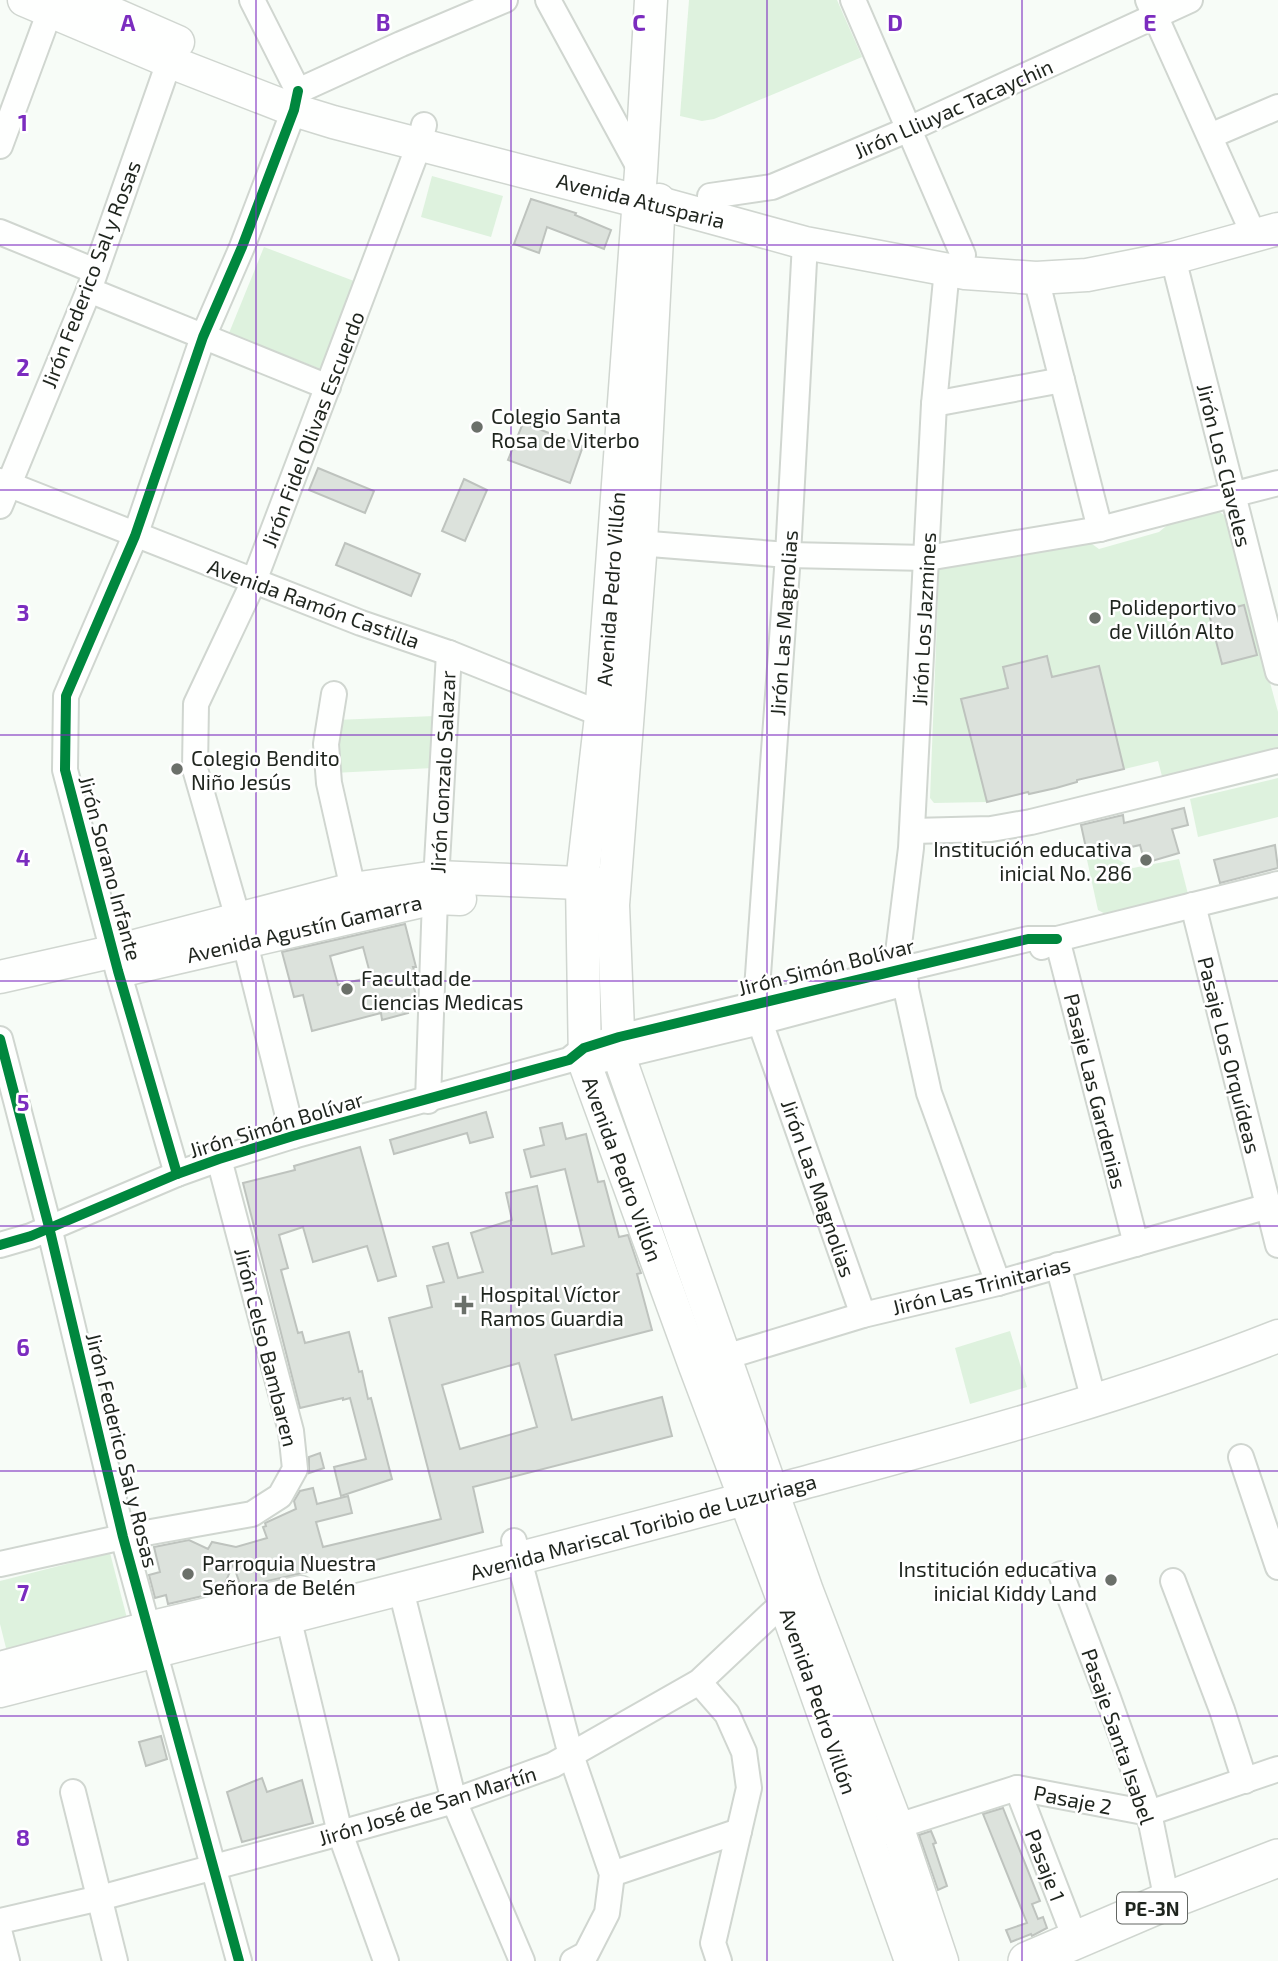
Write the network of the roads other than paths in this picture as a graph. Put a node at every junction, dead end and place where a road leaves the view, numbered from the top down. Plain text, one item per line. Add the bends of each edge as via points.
1 (82, 0) edge
2 (251, 0) edge
3 (505, 0) edge
4 (548, 0) edge
5 (651, 0) edge
6 (668, 0) edge
7 (853, 0) edge
8 (1190, 0) edge
9 (42, 4) edge
10 (1152, 8) edge
11 (173, 51) junction
12 (296, 100) junction
13 (1278, 107) edge
14 (907, 130) junction
15 (421, 135) junction
16 (2, 136) edge
17 (1210, 136) junction
18 (647, 189) junction
19 (710, 196) junction
20 (1268, 222) edge
21 (0, 232) edge
22 (805, 243) junction
23 (1173, 258) junction
24 (955, 262) junction
25 (1036, 278) junction
26 (92, 280) junction
27 (202, 337) junction
28 (1062, 380) junction
29 (328, 387) junction
30 (934, 404) junction
31 (1278, 484) edge
32 (3, 490) edge
33 (1233, 495) junction
34 (1100, 529) junction
35 (135, 536) junction
36 (627, 542) junction
37 (788, 555) junction
38 (927, 558) junction
39 (254, 581) junction
40 (449, 653) junction
41 (1278, 672) edge
42 (334, 694) dead end
43 (615, 720) junction
44 (1278, 761) edge
45 (912, 831) junction
46 (1278, 884) edge
47 (435, 887) junction
48 (353, 890) junction
49 (582, 893) junction
50 (614, 895) junction
51 (1193, 905) junction
52 (241, 931) junction
53 (1057, 939) junction
54 (115, 961) junction
55 (900, 976) junction
56 (0, 977) edge
57 (0, 998) edge
58 (758, 1013) junction
59 (0, 1039) edge
60 (619, 1046) junction
61 (580, 1057) junction
62 (428, 1101) junction
63 (293, 1136) junction
64 (652, 1147) junction
65 (219, 1159) junction
66 (620, 1160) junction
67 (177, 1174) junction
68 (1269, 1206) junction
69 (49, 1227) junction
70 (1136, 1244) junction
71 (0, 1245) edge
72 (1278, 1245) edge
73 (688, 1250) junction
74 (656, 1261) junction
75 (1058, 1265) junction
76 (998, 1283) junction
77 (863, 1315) junction
78 (1278, 1318) edge
79 (1278, 1336) edge
80 (726, 1356) junction
81 (695, 1366) junction
82 (1091, 1392) junction
83 (1241, 1457) dead end
84 (756, 1486) junction
85 (123, 1537) junction
86 (516, 1550) junction
87 (0, 1564) edge
88 (1278, 1567) edge
89 (1061, 1574) dead end
90 (1173, 1581) dead end
91 (401, 1590) junction
92 (796, 1597) junction
93 (285, 1607) junction
94 (150, 1640) junction
95 (0, 1668) edge
96 (699, 1682) junction
97 (0, 1691) edge
98 (571, 1755) junction
99 (1278, 1769) edge
100 (1245, 1781) junction
101 (1017, 1788) junction
102 (73, 1792) dead end
103 (454, 1801) junction
104 (1149, 1813) junction
105 (897, 1826) junction
106 (739, 1831) junction
107 (340, 1833) junction
108 (867, 1836) junction
109 (1278, 1858) edge
110 (213, 1868) junction
111 (612, 1874) junction
112 (100, 1898) junction
113 (1167, 1901) junction
114 (0, 1921) edge
115 (0, 1934) edge
116 (1076, 1941) junction
117 (7, 1961) edge
118 (115, 1961) edge
119 (239, 1961) edge
120 (386, 1961) edge
121 (522, 1961) edge
122 (573, 1961) edge
123 (719, 1961) edge
124 (911, 1961) edge
125 (942, 1961) edge
126 (1027, 1961) edge

1 - 11 main road, Avenida Atusparia
2 - 12 street
3 - 12 street via 401,44
4 - 18 street
5 - 18 main road, Avenida Pedro Villón
6 - 18 main road, Avenida Pedro Villón
7 - 14 street
8 - 10 street, Jirón Lliuyac Tacaychin
9 - 11 main road, Avenida Atusparia
9 - 16 street
10 - 14 street, Jirón Lliuyac Tacaychin
10 - 17 street
11 - 12 main road, Avenida Atusparia
11 - 26 street, Jirón Federico Sal y Rosas
12 - 15 main road, Avenida Atusparia
12 - 27 street, Jirón Sorano Infante via 242,247
13 - 17 street
14 - 19 street, Jirón Lliuyac Tacaychin via 772,187
14 - 24 street
15 - 18 main road, Avenida Atusparia
15 - 29 street, Jirón Fidel Olivas Escuerdo
17 - 20 street
18 - 19 main road, Avenida Atusparia
18 - 22 main road, Avenida Atusparia
18 - 36 main road, Avenida Pedro Villón
19 - 24 main road, Avenida Atusparia
20 - 23 main road, Avenida Atusparia
20 - 24 main road, Avenida Atusparia via 1079,258
21 - 26 street
22 - 24 main road, Avenida Atusparia
22 - 37 street, Jirón Las Magnolias
23 - 25 main road, Avenida Atusparia via 1087,275
23 - 33 street, Jirón Los Claveles
24 - 25 main road, Avenida Atusparia via 965,273
24 - 30 street, Jirón Los Jazmines
25 - 28 street
26 - 27 street
26 - 32 street, Jirón Federico Sal y Rosas
27 - 29 street
27 - 35 street, Jirón Sorano Infante
28 - 30 street
28 - 34 street
29 - 39 street, Jirón Fidel Olivas Escuerdo
30 - 38 street, Jirón Los Jazmines
31 - 33 street
32 - 35 street, Avenida Ramón Castilla
33 - 34 street
33 - 41 street, Jirón Los Claveles
34 - 38 street
35 - 39 street, Avenida Ramón Castilla
35 - 54 street, Jirón Sorano Infante via 66,696 65,769
36 - 37 street
36 - 43 main road, Avenida Pedro Villón
37 - 38 street
37 - 58 street, Jirón Las Magnolias
38 - 45 street, Jirón Los Jazmines
39 - 40 street, Avenida Ramón Castilla
39 - 52 street, Jirón Fidel Olivas Escuerdo via 196,704 195,769
40 - 43 street, Avenida Ramón Castilla
40 - 47 street, Jirón Gonzalo Salazar
42 - 48 street via 326,744 329,783
43 - 49 main road, Avenida Pedro Villón
43 - 50 main road, Avenida Pedro Villón
44 - 45 street via 1031,822 991,829
45 - 55 street, Jirón Los Jazmines
46 - 51 street, Jirón Simón Bolívar
47 - 48 main road, Avenida Agustín Gamarra
47 - 49 main road, Avenida Agustín Gamarra
47 - 52 main road, Avenida Agustín Gamarra
47 - 62 street, Jirón Gonzalo Salazar
48 - 52 main road, Avenida Agustín Gamarra
49 - 50 main road, Avenida Agustín Gamarra
49 - 61 main road, Avenida Pedro Villón
50 - 60 main road, Avenida Pedro Villón
51 - 53 street, Jirón Simón Bolívar
51 - 68 street, Pasaje Los Orquídeas
52 - 54 main road, Avenida Agustín Gamarra
52 - 63 street, Jirón Fidel Olivas Escuerdo
53 - 55 street, Jirón Simón Bolívar via 1033,952
53 - 70 street, Pasaje Las Gardenias
54 - 56 main road, Avenida Agustín Gamarra
54 - 57 main road, Avenida Agustín Gamarra
54 - 67 street, Jirón Sorano Infante
55 - 58 street, Jirón Simón Bolívar
55 - 76 street, Jirón Los Jazmines via 929,1093
58 - 60 street, Jirón Simón Bolívar
58 - 77 street, Jirón Las Magnolias
59 - 69 street, Jirón Federico Sal y Rosas
60 - 61 street, Jirón Simón Bolívar
60 - 64 main road, Avenida Pedro Villón
61 - 62 street, Jirón Simón Bolívar
61 - 66 main road, Avenida Pedro Villón
62 - 63 street, Jirón Simón Bolívar
63 - 65 street, Jirón Simón Bolívar
64 - 66 main road
64 - 73 main road, Avenida Pedro Villón
65 - 67 street, Jirón Simón Bolívar
65 - 85 street, Jirón Celso Bambaren via 291,1431 295,1469 280,1496 252,1514
66 - 74 main road, Avenida Pedro Villón
67 - 69 street, Jirón Simón Bolívar
68 - 70 street, Jirón Las Trinitarias
68 - 72 street, Pasaje Los Orquídeas
69 - 71 street, Jirón Simón Bolívar
69 - 85 street, Jirón Federico Sal y Rosas
70 - 75 street, Jirón Las Trinitarias
73 - 74 main road
73 - 80 main road, Avenida Pedro Villón
74 - 81 main road, Avenida Pedro Villón
75 - 76 street, Jirón Las Trinitarias
75 - 82 street
76 - 77 street, Jirón Las Trinitarias
77 - 80 street, Jirón Las Trinitarias
78 - 82 main road, Avenida Mariscal Toribio de Luzuriaga
79 - 82 main road, Avenida Mariscal Toribio de Luzuriaga via 1205,1365
80 - 81 street, Jirón Las Trinitarias
80 - 84 main road, Avenida Pedro Villón
81 - 84 main road, Avenida Pedro Villón
82 - 84 main road, Avenida Mariscal Toribio de Luzuriaga
83 - 88 street
84 - 86 main road, Avenida Mariscal Toribio de Luzuriaga
84 - 92 main road, Avenida Pedro Villón
85 - 87 street, Jirón Celso Bambaren
85 - 94 street, Jirón Federico Sal y Rosas
86 - 91 main road, Avenida Mariscal Toribio de Luzuriaga
86 - 93 main road, Avenida Mariscal Toribio de Luzuriaga
86 - 98 street
89 - 104 street, Pasaje Santa Isabel
90 - 100 street
91 - 93 main road, Avenida Mariscal Toribio de Luzuriaga
91 - 103 street
92 - 96 street, Jirón José de San Martín
92 - 105 main road, Avenida Pedro Villón
92 - 108 main road, Avenida Pedro Villón
93 - 94 main road, Avenida Mariscal Toribio de Luzuriaga
93 - 107 street
94 - 95 main road, Avenida Mariscal Toribio de Luzuriaga
94 - 97 main road, Avenida Mariscal Toribio de Luzuriaga
94 - 110 street, Jirón Federico Sal y Rosas
96 - 98 street, Jirón José de San Martín
96 - 106 street via 727,1714 744,1752 749,1788
98 - 103 street, Jirón José de San Martín
98 - 111 street
99 - 100 street, Pasaje 2
100 - 104 street, Pasaje 2
101 - 104 street, Pasaje 2
101 - 105 street, Pasaje 2
101 - 116 street, Pasaje 1
102 - 112 street
103 - 107 street, Jirón José de San Martín
103 - 121 street
104 - 113 street, Pasaje Santa Isabel
105 - 108 street, Pasaje 2
105 - 125 main road, Avenida Pedro Villón
106 - 111 street
106 - 123 street via 713,1943
107 - 110 street, Jirón José de San Martín
107 - 120 street
108 - 124 main road, Avenida Pedro Villón
109 - 113 highway, PE-3N
110 - 112 street, Jirón José de San Martín
110 - 119 street, Jirón Federico Sal y Rosas
111 - 122 street via 607,1913 586,1954
112 - 114 street, Jirón José de San Martín
112 - 118 street
113 - 116 highway, PE-3N
115 - 117 street
116 - 126 highway, PE-3N

